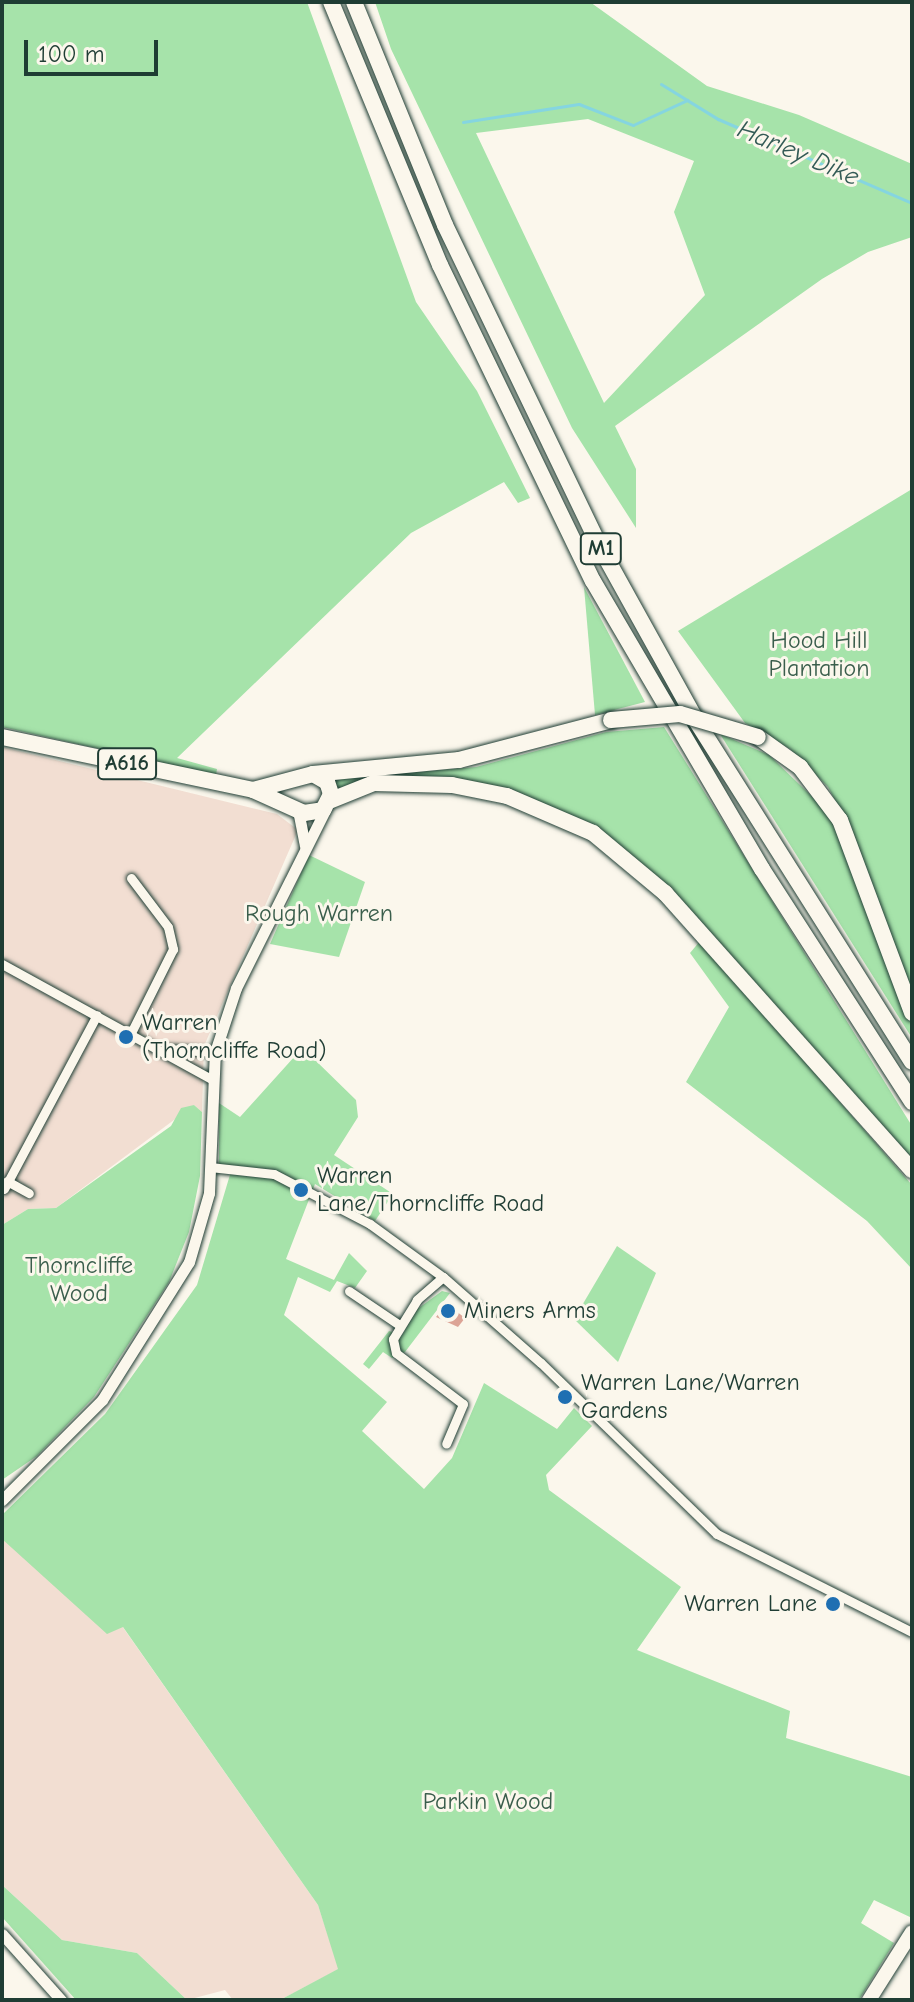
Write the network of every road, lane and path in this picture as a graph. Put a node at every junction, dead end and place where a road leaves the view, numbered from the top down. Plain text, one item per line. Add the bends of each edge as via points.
1 (331, 2) edge
2 (354, 2) edge
3 (2, 737) edge
4 (313, 774) junction
5 (294, 782) junction
6 (253, 790) junction
7 (328, 804) junction
8 (297, 809) junction
9 (305, 845) junction
10 (131, 878) dead end
11 (2, 964) edge
12 (912, 1013) edge
13 (97, 1015) junction
14 (131, 1033) junction
15 (158, 1048) junction
16 (215, 1052) junction
17 (912, 1062) edge
18 (211, 1079) junction
19 (912, 1102) edge
20 (210, 1167) junction
21 (912, 1170) edge
22 (5, 1185) edge
23 (29, 1193) dead end
24 (443, 1277) junction
25 (349, 1291) dead end
26 (398, 1324) junction
27 (446, 1444) dead end
28 (2, 1500) edge
29 (912, 1632) edge
30 (912, 1932) edge
31 (2, 1934) edge
32 (54, 1998) edge
33 (869, 2000) edge

1 - 19 highway, M1 via 440,265 593,581 754,856
2 - 17 highway, M1 via 456,250 599,545 697,722
3 - 6 highway, A616
4 - 5 highway, A616
4 - 7 highway via 327,782
4 - 12 highway, bridge via 470,758 611,720 680,714 758,737 800,767 840,820
5 - 6 highway, A616
5 - 8 highway via 290,796
6 - 8 highway, A616
7 - 8 highway, A616 via 311,815
7 - 9 street
7 - 21 highway via 374,783 452,785 520,801 593,833 665,893
8 - 9 street
9 - 16 street via 236,988
10 - 14 street via 168,927 173,949
11 - 13 street
13 - 14 street
13 - 22 street
14 - 15 street
15 - 16 street
15 - 18 street
16 - 18 street
18 - 20 street
20 - 24 street via 274,1174 312,1189
20 - 28 street via 202,1225 157,1319 102,1400
22 - 23 street
24 - 26 street
24 - 29 street via 717,1534
25 - 26 street
26 - 27 street via 396,1353 463,1404
30 - 33 main road
31 - 32 street

